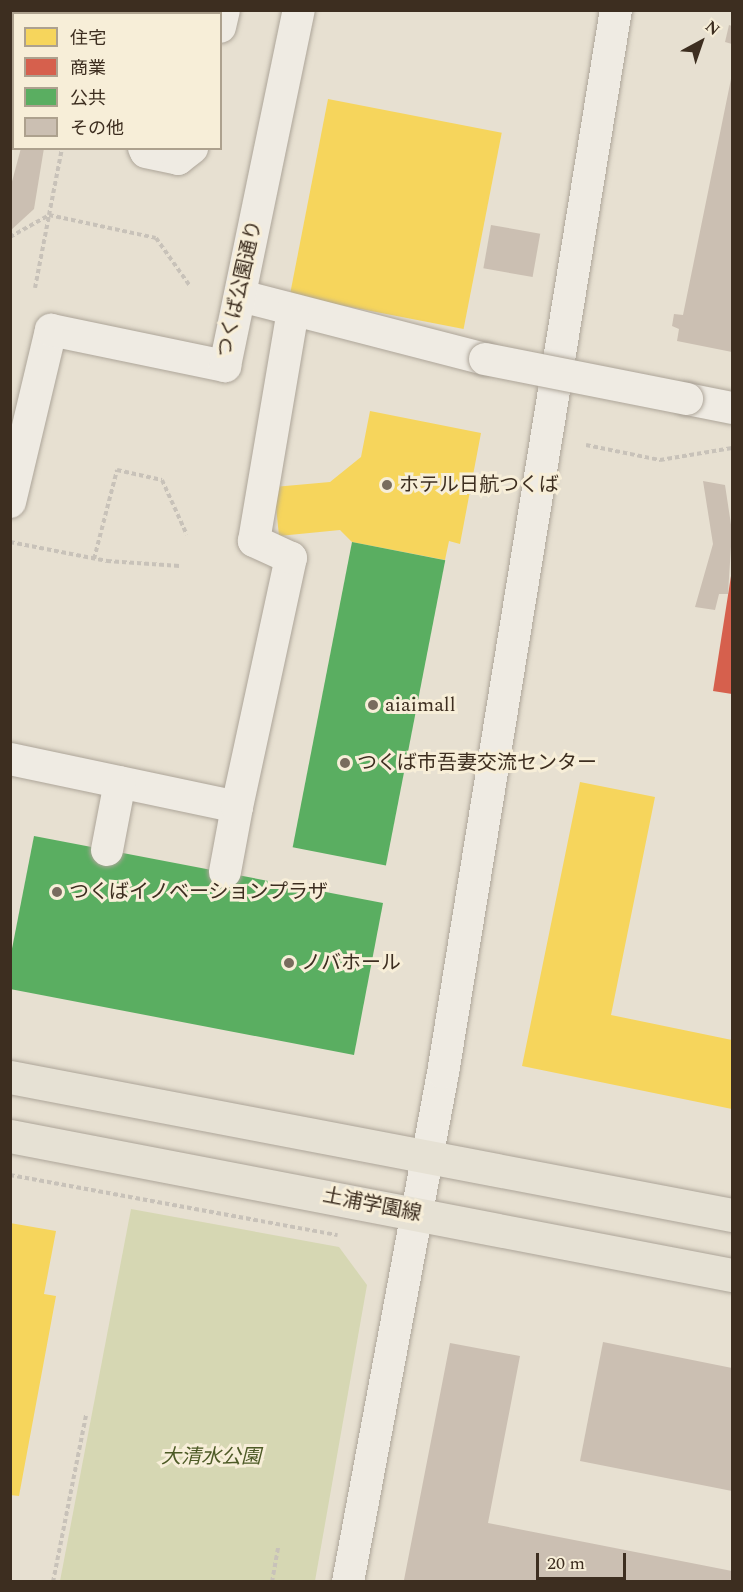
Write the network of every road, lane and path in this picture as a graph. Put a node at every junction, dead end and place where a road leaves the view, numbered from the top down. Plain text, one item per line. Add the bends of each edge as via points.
1 (299, 10) edge
2 (616, 10) edge
3 (62, 150) edge
4 (145, 150) edge
5 (189, 150) edge
6 (49, 215) junction
7 (10, 237) edge
8 (190, 286) dead end
9 (35, 288) dead end
10 (241, 296) junction
11 (293, 310) junction
12 (732, 408) edge
13 (20, 418) edge
14 (586, 444) dead end
15 (732, 448) edge
16 (10, 502) edge
17 (187, 535) dead end
18 (10, 542) edge
19 (94, 559) junction
20 (180, 567) dead end
21 (10, 759) edge
22 (120, 782) junction
23 (237, 807) junction
24 (107, 850) dead end
25 (225, 872) dead end
26 (10, 1077) edge
27 (10, 1136) edge
28 (427, 1158) junction
29 (10, 1174) edge
30 (416, 1214) junction
31 (732, 1215) edge
32 (338, 1235) dead end
33 (732, 1275) edge
34 (86, 1415) dead end
35 (278, 1547) dead end
36 (53, 1581) edge
37 (272, 1581) edge
38 (348, 1581) edge

1 - 10 street, つくば公園通り
2 - 28 street
3 - 6 path
4 - 5 street via 178,159
6 - 7 path
6 - 8 path via 156,238
6 - 9 path
10 - 11 street
10 - 13 street, つくば公園通り via 225,366 51,330
11 - 12 street, bridge via 485,359
11 - 23 street via 268,498 254,541 291,558
13 - 16 street, つくば公園通り
14 - 15 path via 660,460
17 - 19 path via 162,480 117,470
18 - 19 path
19 - 20 path
21 - 22 street
22 - 23 street
22 - 24 street
23 - 25 street
26 - 28 main road
27 - 30 main road, 土浦学園線
28 - 30 street
28 - 31 main road
29 - 32 path
30 - 33 main road, 土浦学園線
30 - 38 street
34 - 36 path
35 - 37 path

